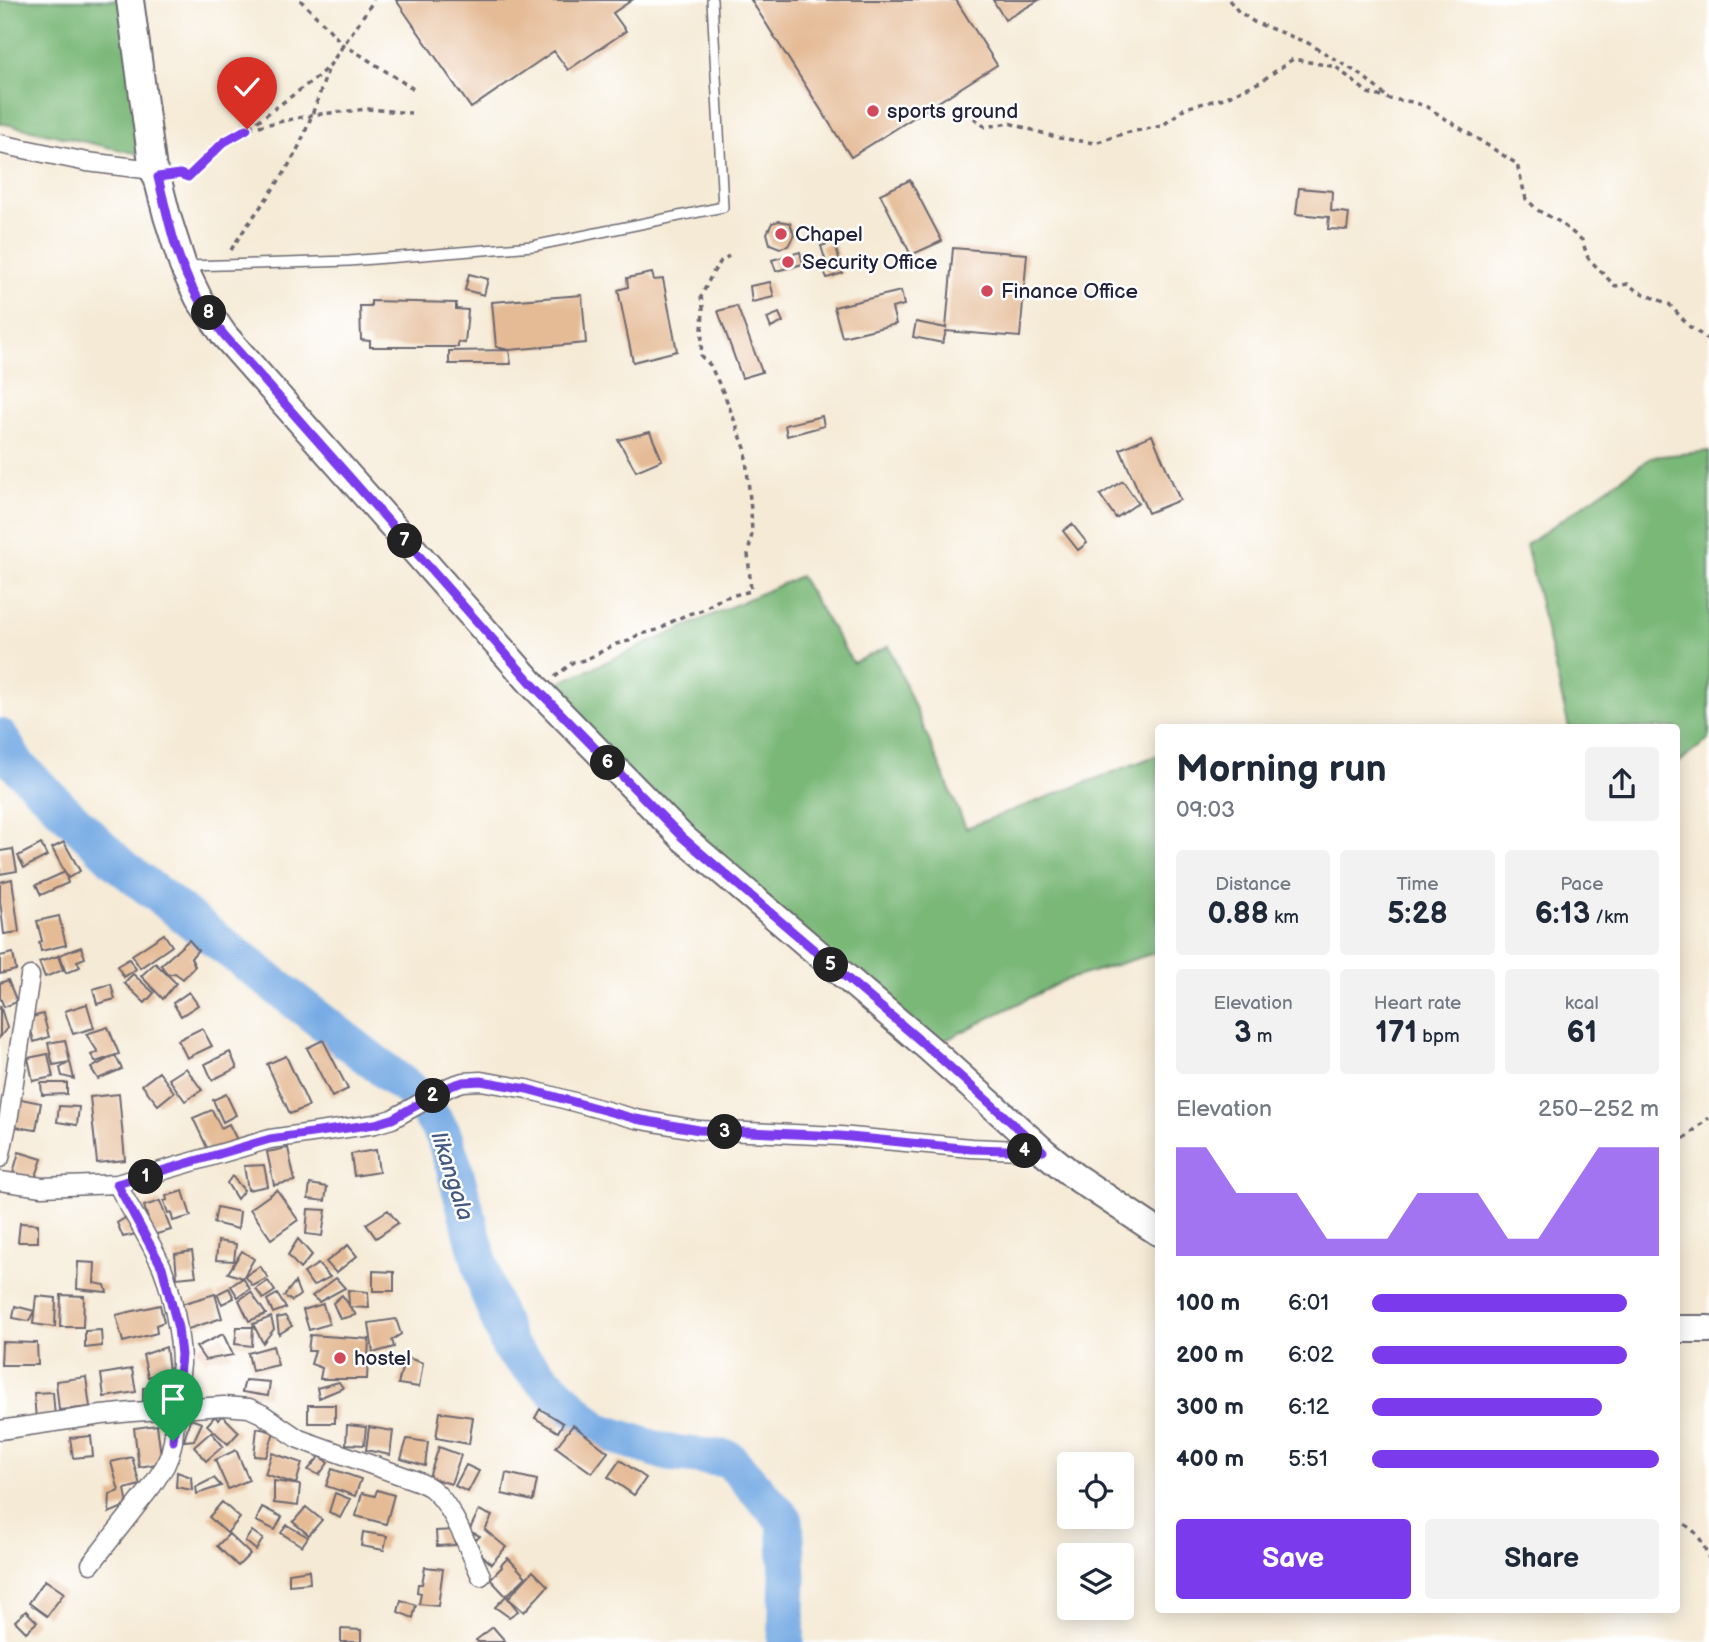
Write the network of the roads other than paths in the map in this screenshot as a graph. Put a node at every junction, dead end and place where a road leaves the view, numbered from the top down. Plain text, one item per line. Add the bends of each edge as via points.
1 (130, 0) edge
2 (712, 0) edge
3 (0, 144) edge
4 (155, 173) junction
5 (183, 266) junction
6 (30, 976) dead end
7 (1043, 1151) junction
8 (0, 1158) edge
9 (0, 1181) edge
10 (117, 1184) junction
11 (1155, 1230) edge
12 (1680, 1329) edge
13 (1709, 1329) edge
14 (176, 1409) junction
15 (0, 1430) edge
16 (91, 1564) dead end
17 (481, 1576) dead end

1 - 4 street
2 - 5 lane via 723,207 533,246 349,261
3 - 4 street
4 - 5 street
5 - 7 street via 224,335 534,686 700,854
6 - 8 street
7 - 10 street via 699,1130 481,1081 451,1086 375,1124 270,1139
7 - 11 street
9 - 10 street via 42,1186
10 - 14 street via 162,1267 178,1328 181,1355
12 - 13 street
14 - 15 street
14 - 16 street via 165,1466
14 - 17 street via 249,1408 299,1439 431,1488 455,1520

